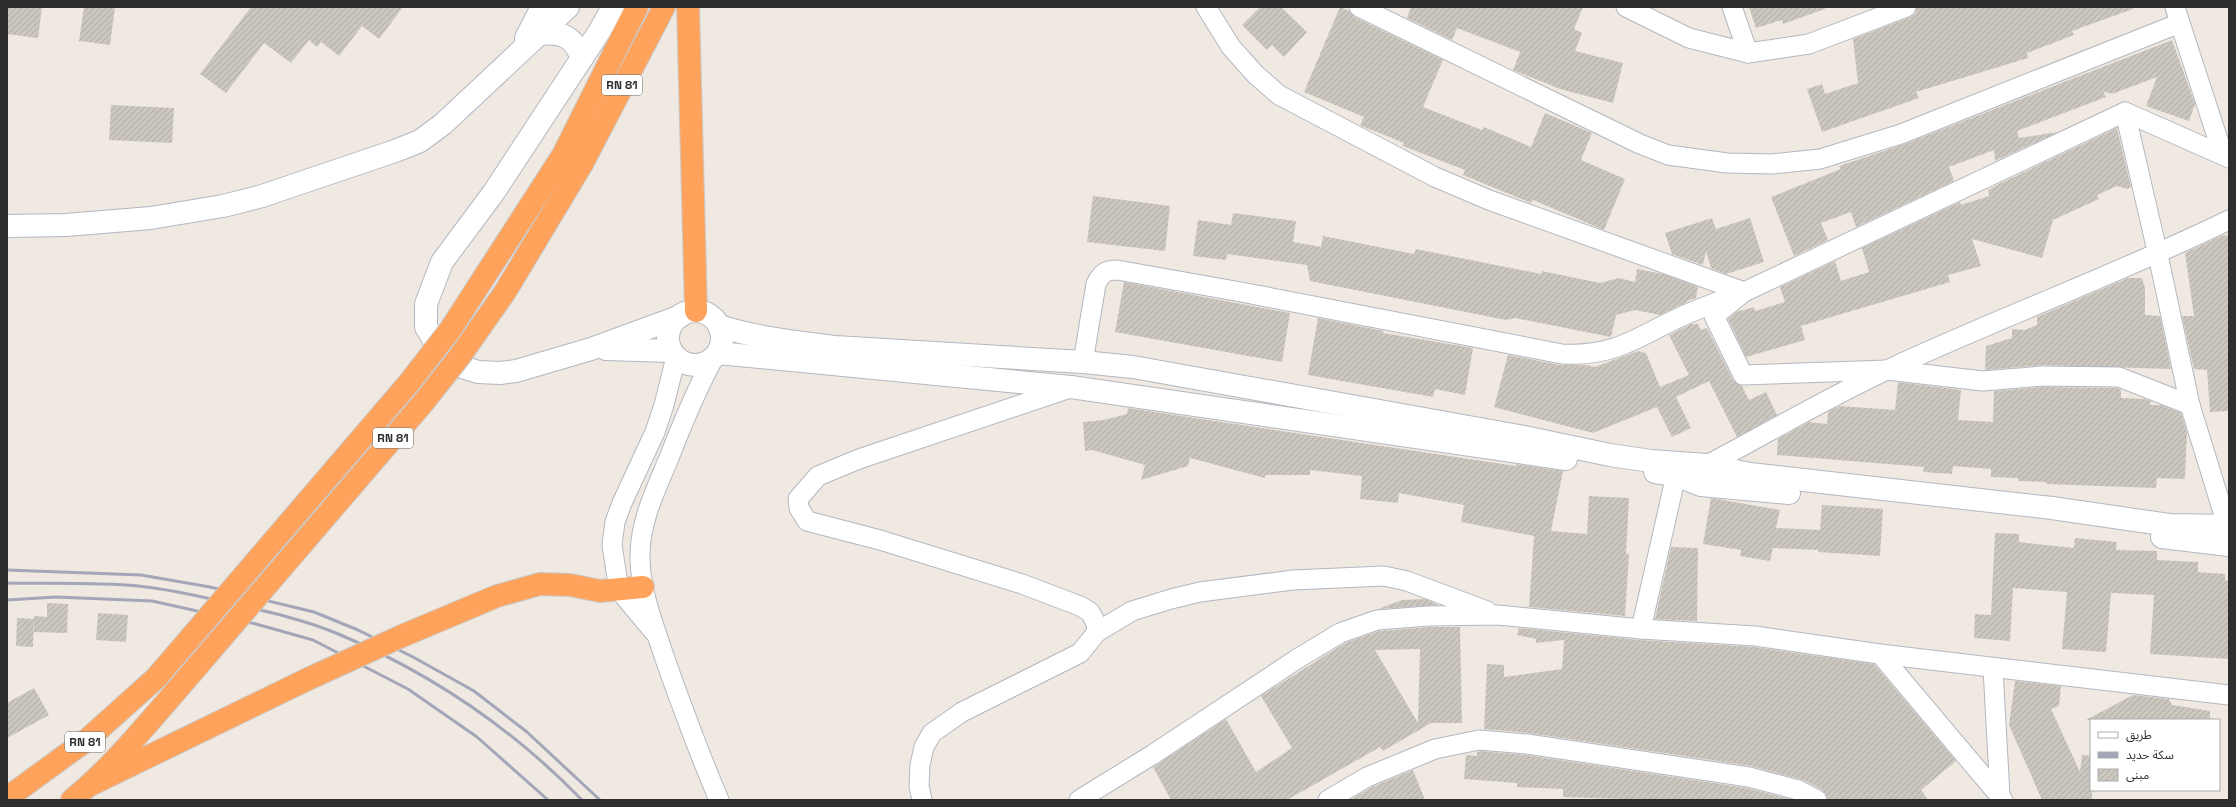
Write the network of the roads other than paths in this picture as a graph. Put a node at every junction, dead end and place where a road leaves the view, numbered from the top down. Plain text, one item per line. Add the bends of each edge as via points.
1 (542, 7) edge
2 (568, 7) edge
3 (602, 7) edge
4 (613, 7) edge
5 (637, 7) edge
6 (664, 7) edge
7 (688, 7) edge
8 (1206, 7) edge
9 (1359, 7) edge
10 (1626, 7) edge
11 (1732, 7) edge
12 (1906, 7) edge
13 (2177, 15) edge
14 (599, 32) junction
15 (540, 34) junction
16 (1748, 53) junction
17 (518, 54) junction
18 (582, 58) junction
19 (2125, 112) junction
20 (2226, 156) edge
21 (572, 160) junction
22 (2229, 220) edge
23 (7, 226) edge
24 (2158, 254) junction
25 (1744, 292) junction
26 (689, 313) junction
27 (719, 326) junction
28 (591, 349) junction
29 (674, 354) junction
30 (715, 356) junction
31 (1083, 362) junction
32 (1887, 370) junction
33 (1071, 387) junction
34 (2190, 405) junction
35 (1707, 464) junction
36 (1676, 475) junction
37 (2228, 532) edge
38 (643, 587) junction
39 (619, 590) junction
40 (1498, 615) junction
41 (1641, 629) junction
42 (1096, 632) junction
43 (657, 634) junction
44 (1880, 654) junction
45 (1993, 668) junction
46 (2229, 695) edge
47 (92, 784) junction
48 (7, 798) edge
49 (2001, 798) edge
50 (72, 800) edge
51 (720, 800) edge
52 (922, 800) edge
53 (1079, 800) edge
54 (1328, 800) edge
55 (1817, 800) edge

1 - 17 street
2 - 15 street
3 - 14 street
4 - 14 street
5 - 21 highway, RN 81
6 - 21 highway, RN 81
7 - 26 highway
8 - 25 street via 1231,48 1279,95 1435,177 1489,200
9 - 13 street via 1633,141 1668,155 1708,161 1764,164 1820,159 1869,145
10 - 16 street via 1689,38
11 - 16 street
12 - 16 street via 1810,44
13 - 20 street
14 - 18 street
15 - 17 street
15 - 18 street via 561,34 570,38
17 - 23 street via 460,110 420,141 338,171 262,196 150,218 66,225
18 - 28 street via 494,192 442,262 432,284 425,315 430,336 444,355 459,366 478,372 516,371
19 - 20 street
19 - 24 street
19 - 25 street
21 - 47 highway, RN 81, bridge via 505,292 460,356 423,403 176,691
21 - 48 highway, RN 81, bridge via 408,384 156,678 88,739
22 - 24 street
24 - 32 street via 2057,295
24 - 34 street
25 - 31 street via 1687,314 1611,351 1580,355 1562,354 1241,292 1108,270 1101,275 1096,284
25 - 32 street via 1714,316 1743,375
26 - 27 street via 710,315
26 - 28 street
26 - 29 street via 675,320 668,335
27 - 30 street via 722,339
27 - 31 street via 793,342 835,347
28 - 29 street
29 - 30 street via 683,362 698,365
29 - 39 street via 664,406 655,432 615,522 612,554
30 - 33 street
30 - 38 street via 689,409 645,516 640,553
31 - 35 street via 1133,367 1345,404 1610,455 1651,461
32 - 34 street via 1983,381 2042,376 2119,377
32 - 35 street
33 - 36 street
33 - 42 street via 838,467 818,476 803,491 798,503 807,521 880,540 1007,579 1080,606 1090,612 1096,623
34 - 37 street
35 - 37 street via 1750,474 2052,508
36 - 37 street via 1701,484 1950,509
36 - 41 street
38 - 39 highway
38 - 43 street
39 - 43 street
39 - 47 highway, bridge via 600,591 559,584 533,585 497,596 308,679
40 - 41 street
40 - 42 street via 1407,581 1384,576 1348,577 1293,580 1200,592 1132,611
40 - 53 street via 1377,620 1340,633
41 - 44 street via 1755,636
42 - 52 street via 1080,653 962,712 932,733 924,747 920,765 919,786
43 - 51 street via 691,734
44 - 45 street
44 - 49 street
45 - 46 street
45 - 49 street
47 - 50 highway, RN 81
54 - 55 street via 1367,777 1435,749 1479,740 1527,744 1749,776 1798,790

